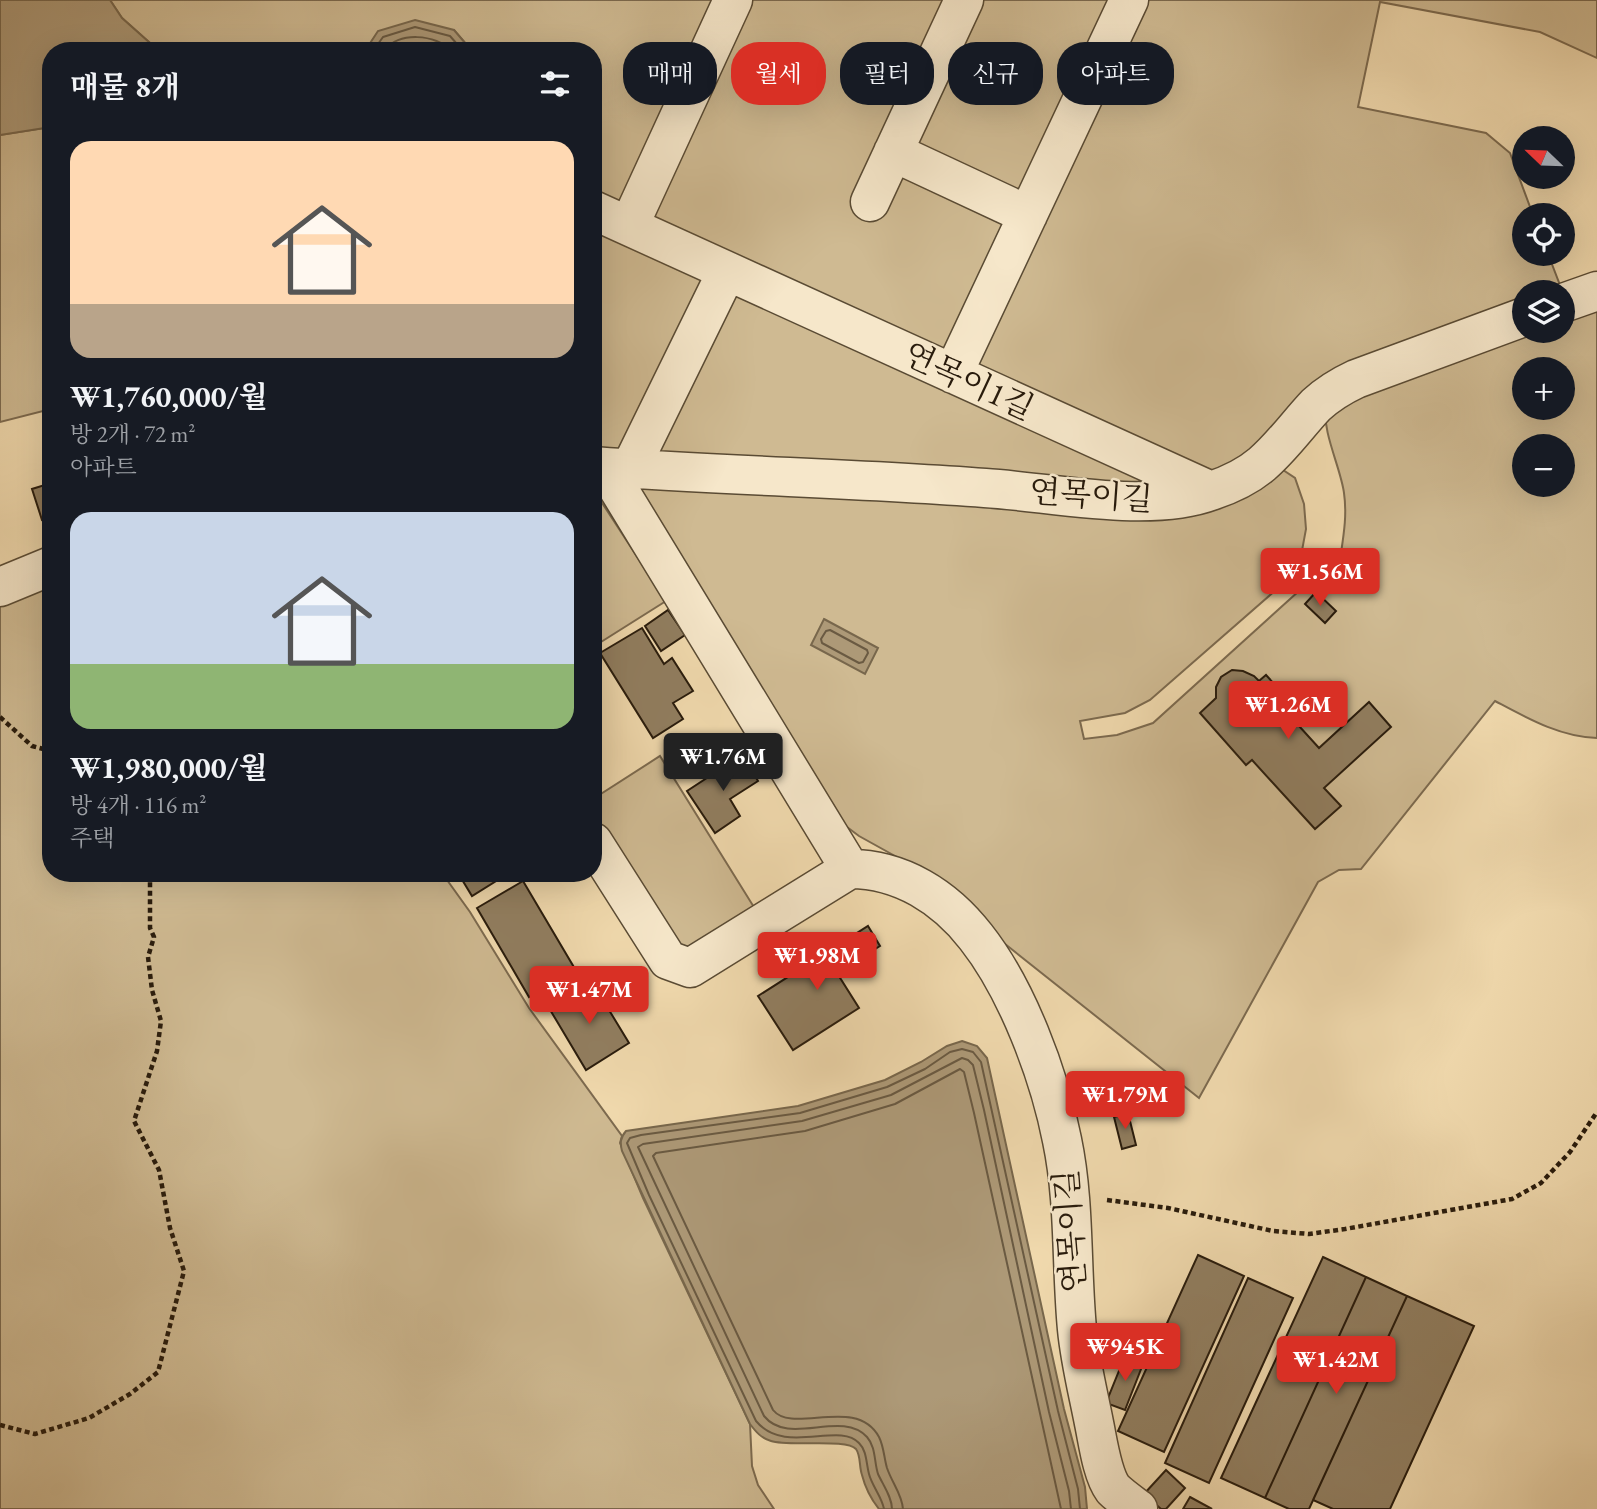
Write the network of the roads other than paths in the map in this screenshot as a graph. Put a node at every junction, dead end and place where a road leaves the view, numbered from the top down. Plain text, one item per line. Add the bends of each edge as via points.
1 (733, 0) edge
2 (964, 0) edge
3 (1129, 0) edge
4 (893, 152) junction
5 (870, 202) dead end
6 (602, 214) edge
7 (1028, 215) junction
8 (629, 226) junction
9 (727, 271) junction
10 (1597, 291) edge
11 (1575, 299) edge
12 (1512, 321) edge
13 (953, 374) junction
14 (609, 467) edge
15 (1211, 491) junction
16 (42, 570) edge
17 (0, 587) edge
18 (602, 856) edge
19 (850, 869) junction
20 (1138, 1509) edge

1 - 8 street
2 - 4 street
3 - 7 street
4 - 5 street
4 - 7 street
6 - 8 street, 연목이1길
7 - 13 street
8 - 9 street, 연목이1길
9 - 13 street, 연목이1길
9 - 14 street
10 - 11 street
12 - 15 street, 연목이길 via 1335,390 1262,463
13 - 15 street, 연목이1길
14 - 15 street, 연목이길 via 1157,502
14 - 19 street
16 - 17 street
18 - 19 street via 668,960 690,968
19 - 20 street, 연목이길 via 897,876 954,913 988,952 1020,1012 1051,1093 1062,1141 1070,1195 1077,1332 1102,1462 1113,1488

